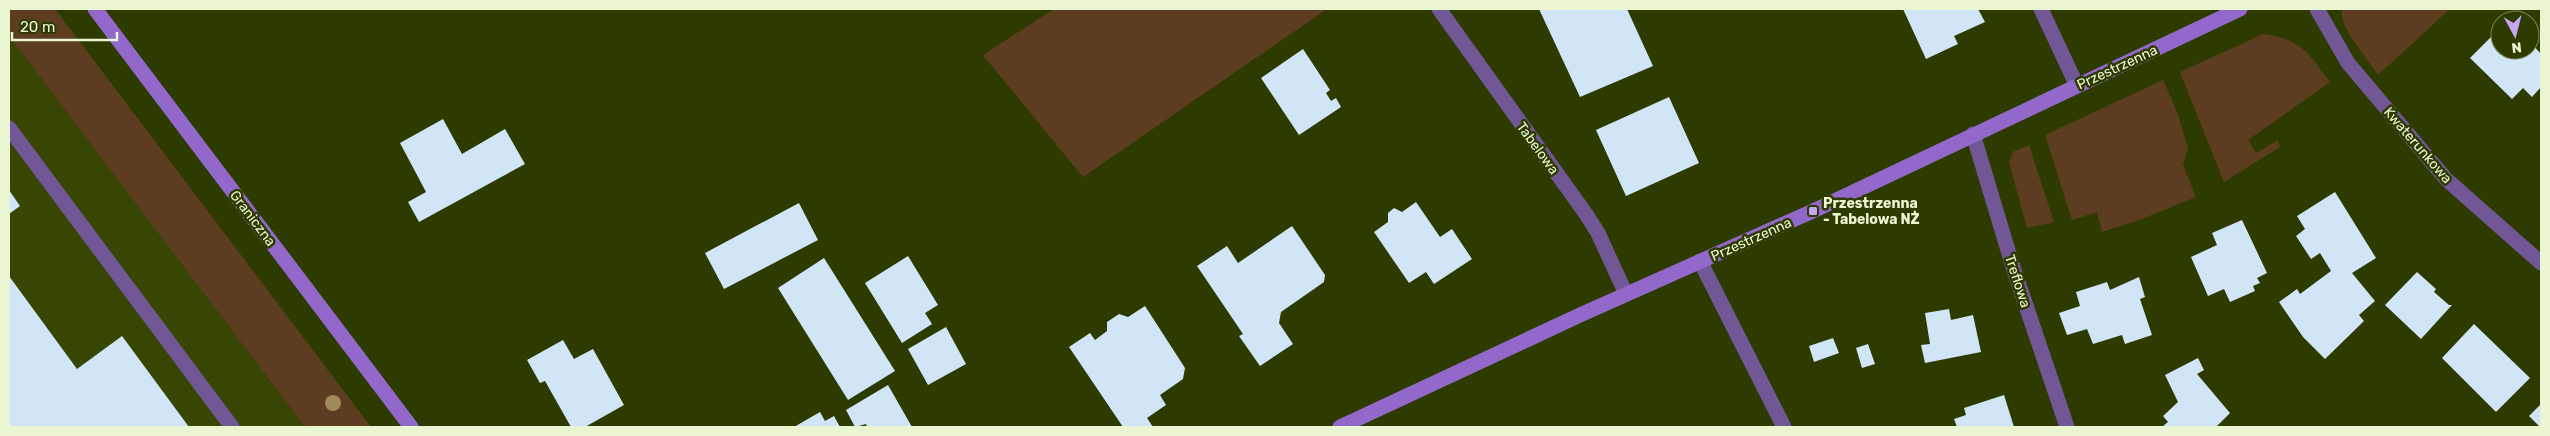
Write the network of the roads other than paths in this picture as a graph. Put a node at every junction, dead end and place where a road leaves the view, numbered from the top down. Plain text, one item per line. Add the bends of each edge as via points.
1 (95, 9) edge
2 (1439, 9) edge
3 (2041, 9) edge
4 (2240, 9) edge
5 (2316, 9) edge
6 (2077, 86) junction
7 (9, 128) edge
8 (1973, 134) junction
9 (1700, 262) junction
10 (2541, 263) edge
11 (1626, 294) junction
12 (232, 427) edge
13 (411, 427) edge
14 (1340, 427) edge
15 (1784, 427) edge
16 (2067, 427) edge

1 - 13 street, Graniczna
2 - 11 street, Tabelowa via 1586,214
3 - 6 street
4 - 6 street, Przestrzenna
5 - 10 street, Kwaterunkowa via 2348,63 2446,179
6 - 8 street, Przestrzenna
7 - 12 street
8 - 9 street, Przestrzenna
8 - 16 street, Treflowa via 2013,267
9 - 11 street, Przestrzenna
9 - 15 street
11 - 14 street, Przestrzenna

